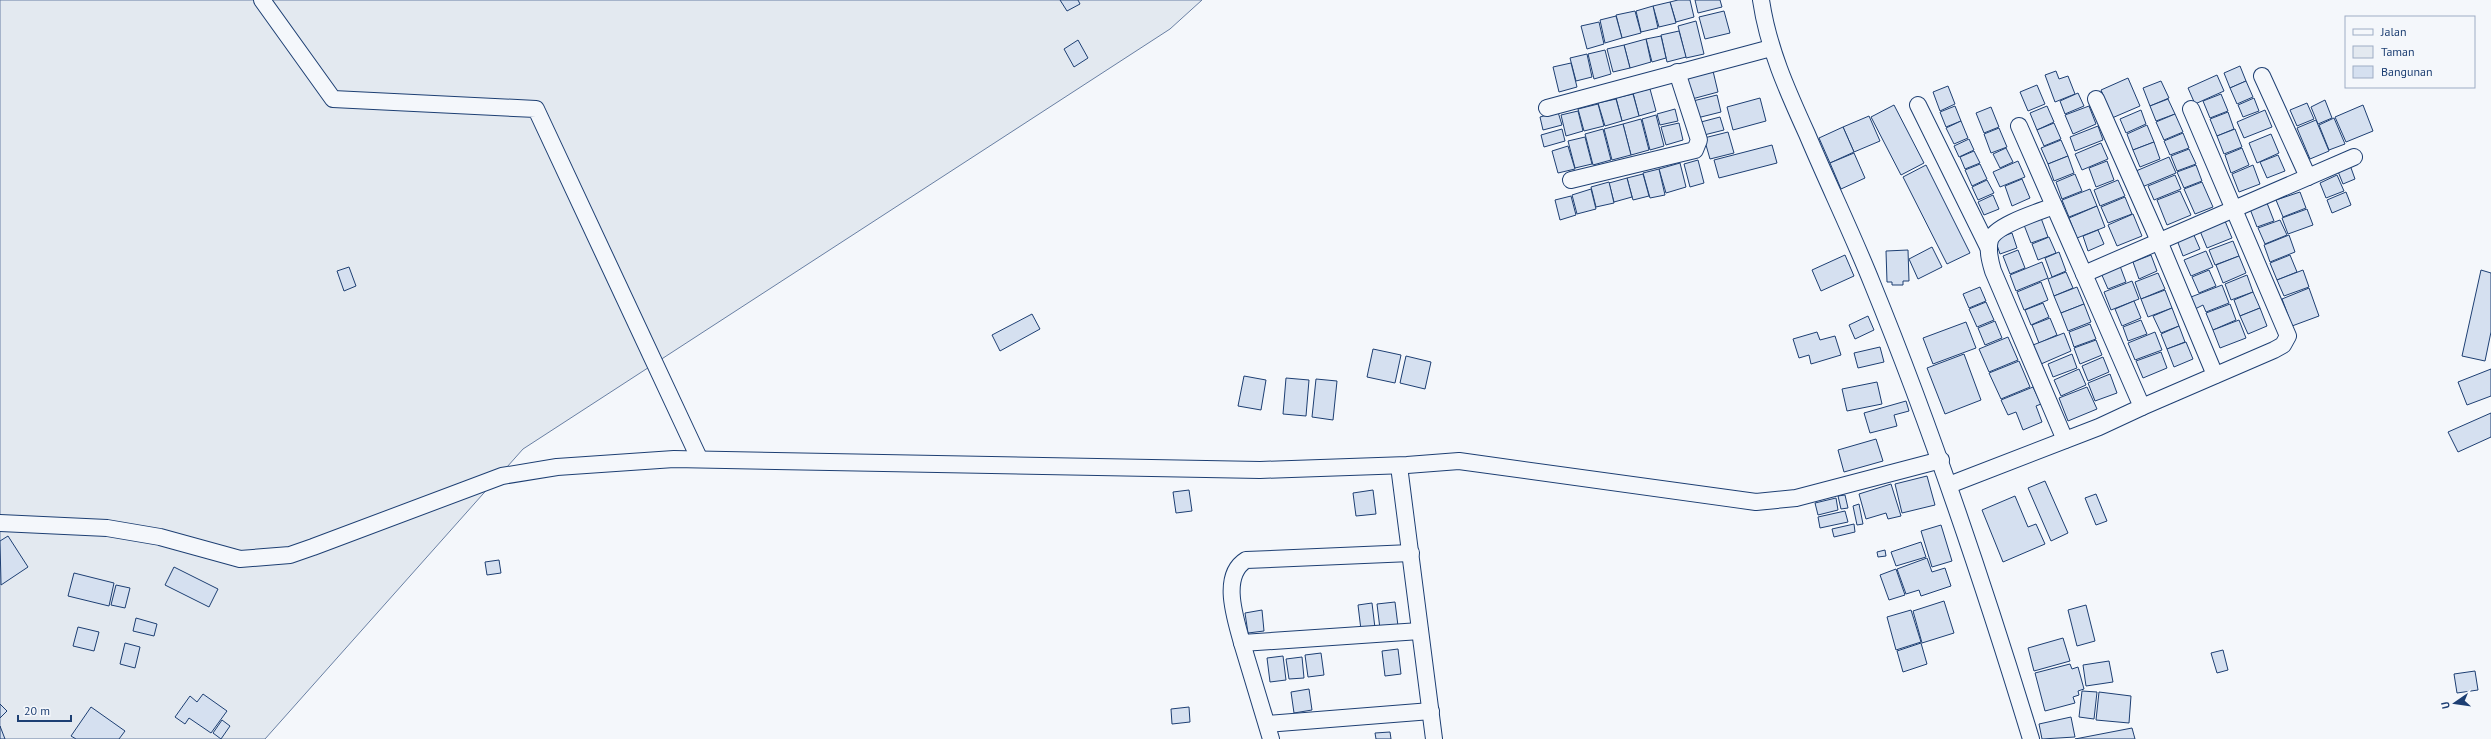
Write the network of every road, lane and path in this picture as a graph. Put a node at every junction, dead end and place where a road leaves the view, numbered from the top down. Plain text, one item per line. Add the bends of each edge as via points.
1 (262, 0) edge
2 (1761, 0) edge
3 (1771, 48) junction
4 (1677, 72) junction
5 (2262, 76) dead end
6 (2096, 99) dead end
7 (1918, 105) dead end
8 (1547, 108) dead end
9 (2191, 109) dead end
10 (2020, 126) dead end
11 (2354, 157) dead end
12 (2308, 177) junction
13 (1571, 180) dead end
14 (2054, 206) junction
15 (2235, 209) junction
16 (2159, 241) junction
17 (1989, 249) junction
18 (2084, 274) junction
19 (2215, 374) junction
20 (2142, 407) junction
21 (2065, 440) junction
22 (699, 458) junction
23 (1941, 460) junction
24 (1403, 465) junction
25 (1949, 485) junction
26 (0, 523) edge
27 (1411, 553) junction
28 (1420, 631) junction
29 (1242, 644) junction
30 (1431, 712) junction
31 (1269, 732) edge
32 (1434, 739) edge
33 (2031, 739) edge

1 - 22 street via 333,99 536,109
2 - 3 street
3 - 4 street
3 - 23 street via 1781,78 1871,279
4 - 8 street
4 - 13 street via 1698,140 1695,150
5 - 12 street
6 - 16 street
7 - 17 street
9 - 15 street
10 - 14 street
11 - 12 street
12 - 15 street
14 - 17 street via 2001,228 1991,240
14 - 18 street
15 - 16 street
15 - 19 street via 2288,336 2282,345 2274,350
16 - 18 street
16 - 19 street
17 - 21 street via 1993,271
18 - 20 street
19 - 20 street
20 - 21 street
21 - 25 street
22 - 24 street via 1260,470
22 - 26 street via 557,467 502,476 464,488 290,555 265,558 240,559 160,537 107,528
23 - 24 street via 1796,498 1756,502 1459,460
23 - 25 street
24 - 27 street
25 - 33 street via 1996,623
27 - 28 street
27 - 29 street via 1246,560 1236,568 1232,589 1233,606
28 - 29 street
28 - 30 street
29 - 31 street
30 - 31 street
30 - 32 street

